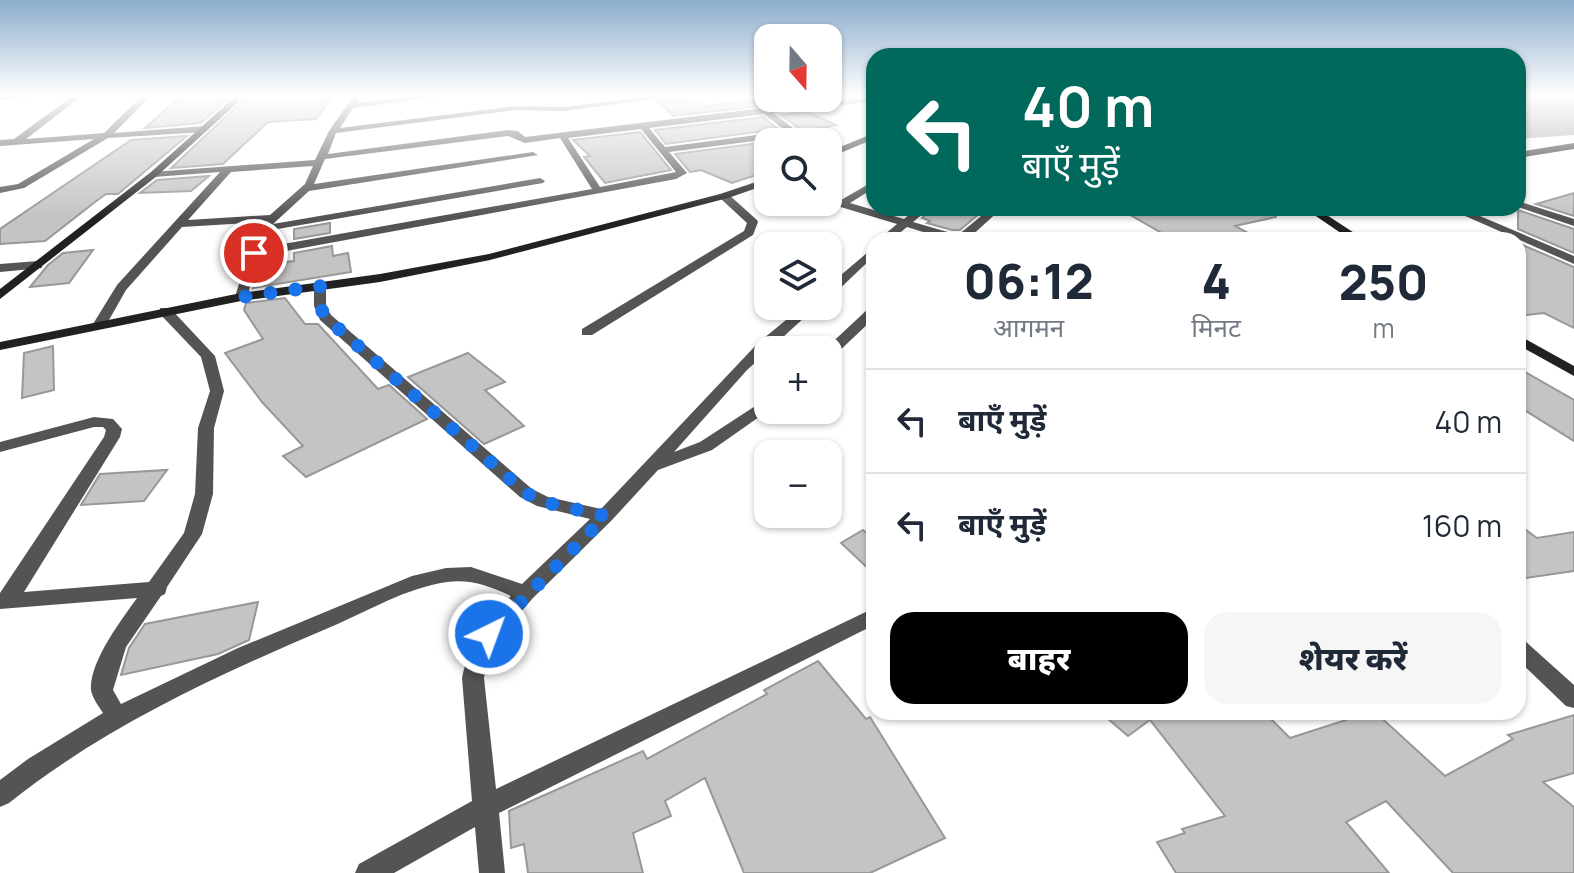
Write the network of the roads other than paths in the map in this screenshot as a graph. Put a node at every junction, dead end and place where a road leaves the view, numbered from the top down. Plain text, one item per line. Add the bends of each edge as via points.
1 (562, 135) edge
2 (25, 136) edge
3 (106, 136) junction
4 (110, 136) edge
5 (197, 136) edge
6 (331, 136) edge
7 (489, 136) edge
8 (518, 136) edge
9 (556, 136) edge
10 (651, 136) edge
11 (754, 138) edge
12 (866, 139) edge
13 (17, 142) junction
14 (0, 143) edge
15 (1574, 146) edge
16 (0, 150) edge
17 (664, 150) junction
18 (842, 150) edge
19 (1526, 154) edge
20 (533, 155) dead end
21 (320, 160) junction
22 (228, 169) junction
23 (154, 174) junction
24 (540, 181) dead end
25 (754, 186) edge
26 (307, 188) junction
27 (866, 189) edge
28 (0, 190) edge
29 (598, 191) junction
30 (724, 196) junction
31 (842, 204) joint
32 (1526, 207) edge
33 (866, 212) edge
34 (877, 216) edge
35 (913, 216) edge
36 (988, 216) edge
37 (1322, 216) edge
38 (1471, 216) edge
39 (272, 218) junction
40 (1574, 223) edge
41 (178, 224) junction
42 (901, 224) junction
43 (261, 229) junction
44 (892, 232) edge
45 (930, 232) edge
46 (969, 232) edge
47 (1346, 232) edge
48 (1508, 232) edge
49 (1526, 240) edge
50 (254, 253) junction
51 (866, 257) edge
52 (1574, 260) edge
53 (38, 265) junction
54 (0, 268) edge
55 (842, 280) edge
56 (320, 286) junction
57 (0, 295) edge
58 (241, 297) junction
59 (165, 311) junction
60 (866, 318) edge
61 (792, 320) edge
62 (100, 324) junction
63 (587, 332) dead end
64 (842, 341) edge
65 (1526, 344) edge
66 (0, 346) edge
67 (1574, 372) edge
68 (754, 413) edge
69 (0, 447) edge
70 (653, 466) junction
71 (606, 516) junction
72 (158, 589) junction
73 (525, 594) junction
74 (4, 601) edge
75 (866, 620) edge
76 (1526, 654) edge
77 (1574, 699) edge
78 (117, 718) junction
79 (0, 795) edge
80 (487, 806) junction
81 (368, 873) edge
82 (492, 873) edge

1 - 29 street
2 - 13 street
3 - 4 street
3 - 13 street
3 - 28 street via 21,186
5 - 23 main road
6 - 21 street
7 - 21 street
8 - 9 street via 522,140
10 - 17 street
11 - 17 street
12 - 18 main road
13 - 14 street
13 - 16 street
15 - 19 main road
17 - 29 street via 682,170 679,175
20 - 26 street
21 - 22 street
21 - 26 street
22 - 23 street
22 - 41 street
23 - 53 main road
24 - 43 street
25 - 30 main road
26 - 39 street
27 - 31 street
29 - 50 street
30 - 56 main road via 490,257
30 - 63 street via 753,222 749,233
31 - 33 street
32 - 40 street
34 - 42 street
35 - 42 street
36 - 46 street
37 - 47 main road
38 - 48 street
39 - 41 street
39 - 43 street
41 - 62 street via 121,288
42 - 44 street
42 - 45 street
43 - 50 street
49 - 52 street
50 - 58 street
51 - 55 street
53 - 54 street
53 - 57 main road
56 - 58 main road
56 - 71 street via 325,317 526,493
58 - 59 main road
59 - 62 main road
59 - 72 street via 208,356 217,391 206,428 204,494 193,534
60 - 64 street
61 - 70 street via 719,390
62 - 66 main road
65 - 67 main road
68 - 70 street via 706,446
69 - 74 street via 94,422 107,422 114,429
70 - 71 street
71 - 73 street
72 - 74 street
72 - 78 street via 116,644 105,676 102,691
73 - 78 street via 485,576 462,574 398,589 212,668
73 - 80 street via 489,634 473,678
75 - 80 street
76 - 77 street
78 - 79 street
80 - 81 street
80 - 82 street

